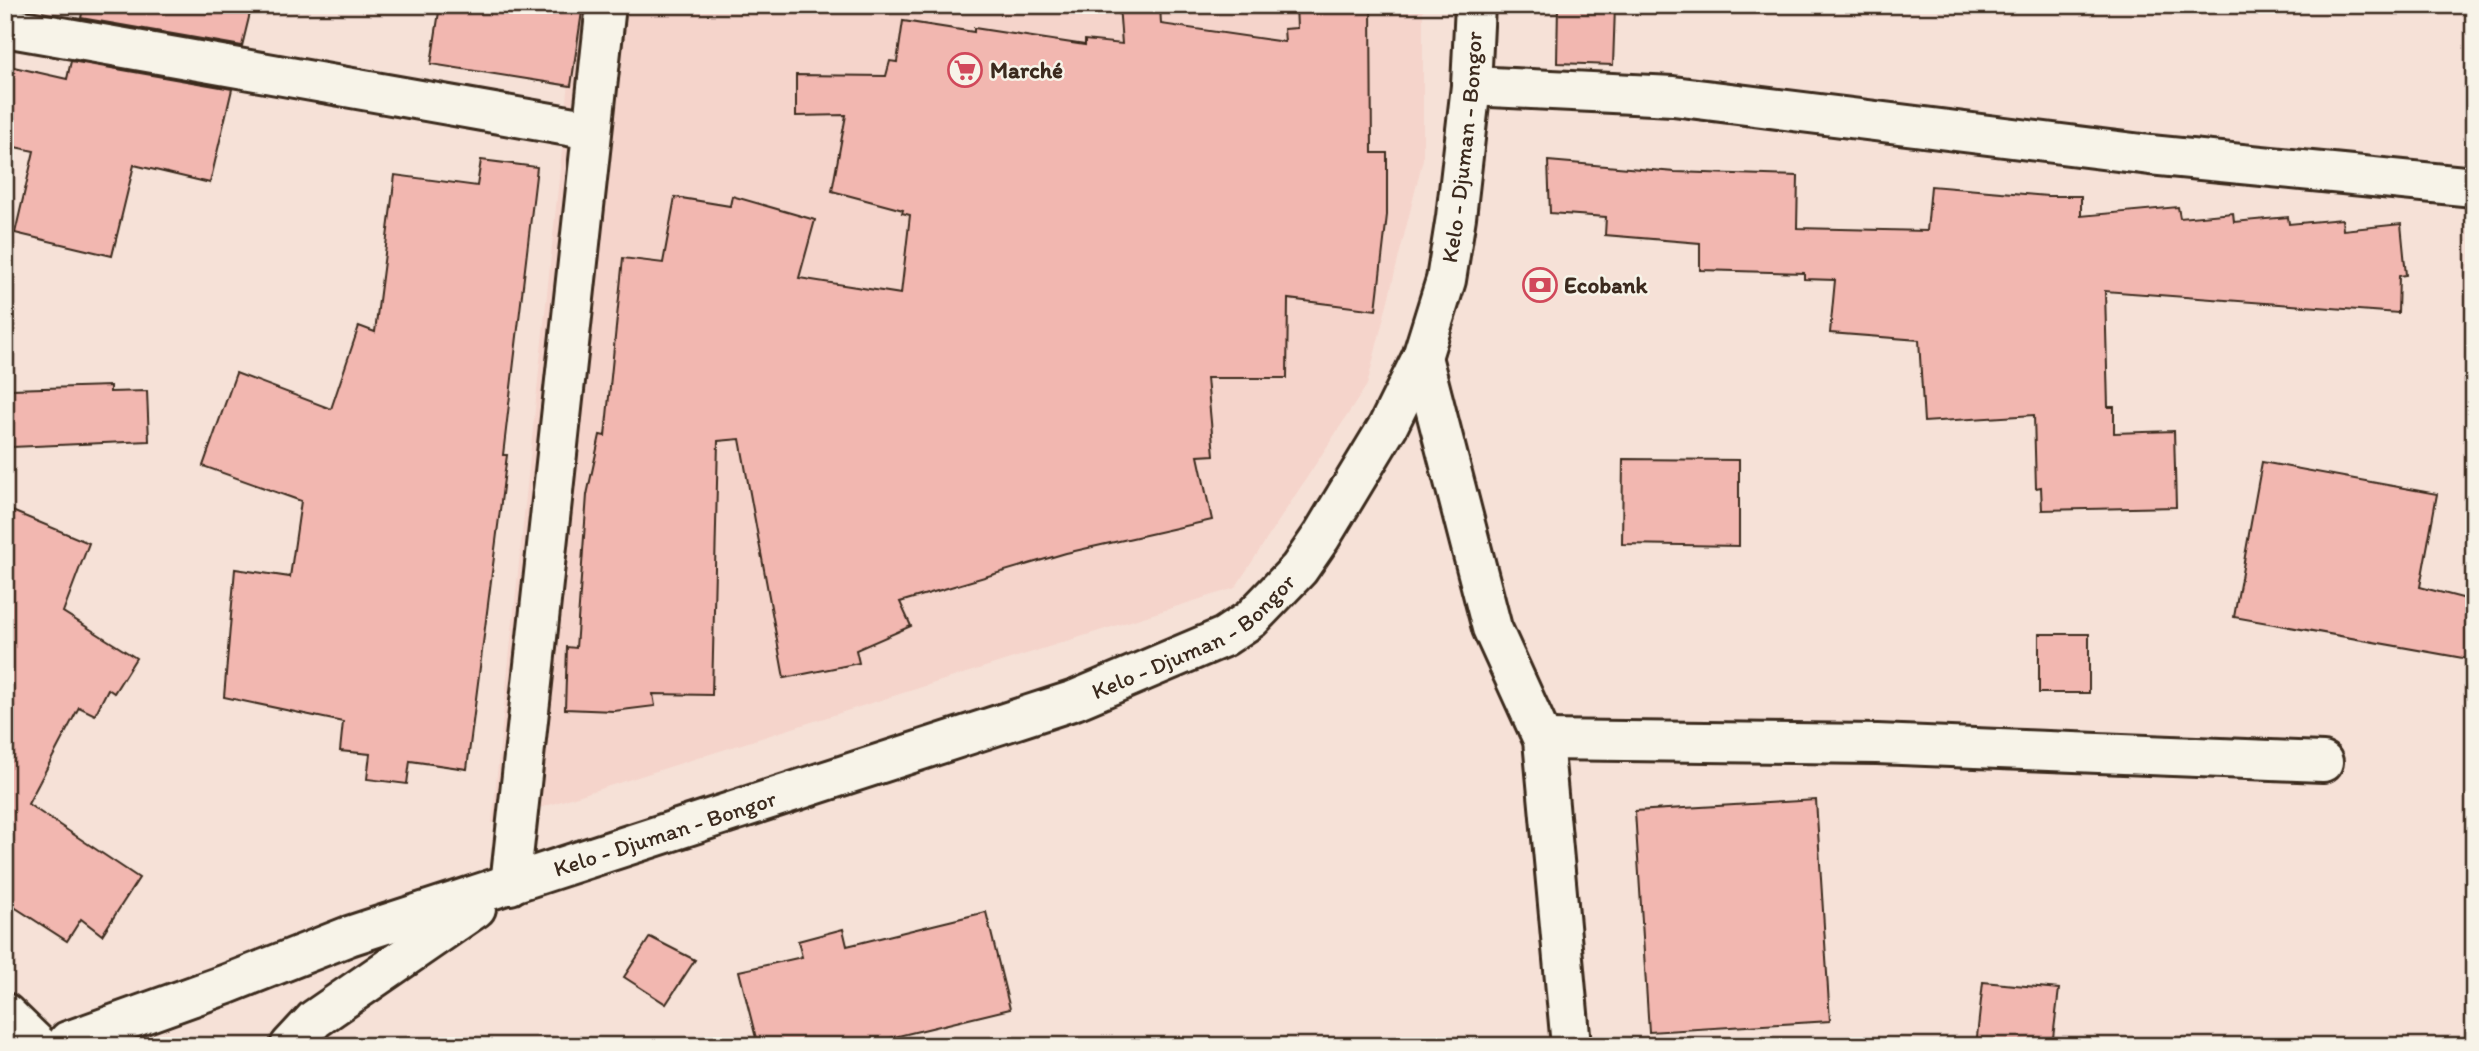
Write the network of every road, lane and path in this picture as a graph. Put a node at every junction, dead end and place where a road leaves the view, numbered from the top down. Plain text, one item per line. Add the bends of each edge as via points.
1 (606, 5) edge
2 (1475, 5) edge
3 (5, 27) edge
4 (1471, 86) junction
5 (591, 130) junction
6 (2474, 187) edge
7 (1422, 358) junction
8 (1543, 740) junction
9 (2323, 762) dead end
10 (510, 885) junction
11 (5, 1013) edge
12 (51, 1044) edge
13 (117, 1046) edge
14 (290, 1046) edge
15 (1571, 1046) edge

1 - 5 main road
2 - 4 main road, Kelo - Djuman - Bongor
3 - 5 main road
4 - 6 main road via 1673,96 2150,155
4 - 7 main road, Kelo - Djuman - Bongor via 1446,280
5 - 10 main road
7 - 8 main road via 1492,628
7 - 10 main road, Kelo - Djuman - Bongor via 1388,426 1299,569 1251,619 1224,638 1074,700
8 - 9 main road via 1877,744
8 - 15 main road
10 - 12 main road, Kelo - Djuman - Bongor via 349,936 227,985
10 - 14 main road, Kelo - Djuman - Bongor via 315,1018
11 - 12 main road
12 - 13 main road via 96,1040

